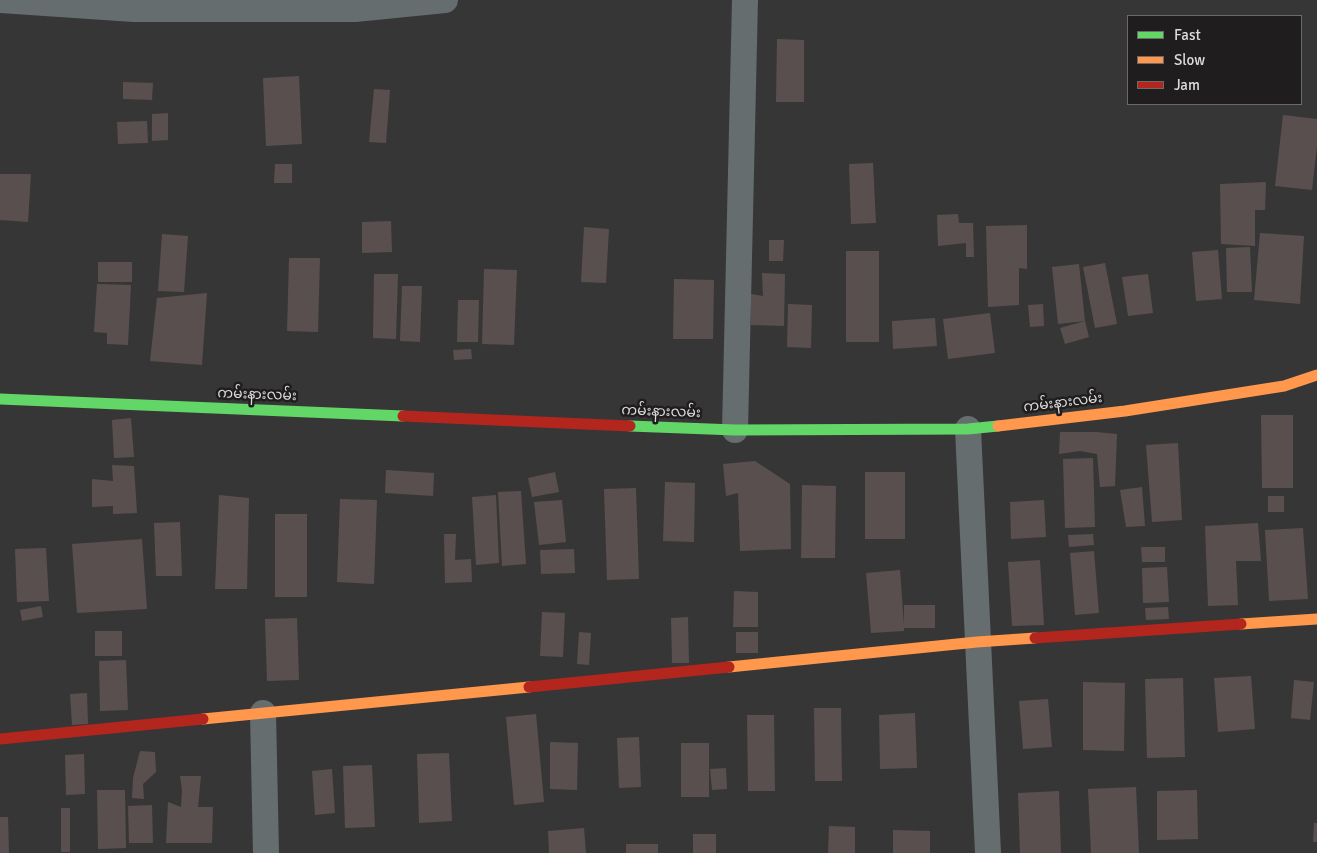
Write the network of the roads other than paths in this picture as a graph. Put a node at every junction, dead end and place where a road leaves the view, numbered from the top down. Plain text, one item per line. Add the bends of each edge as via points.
1 (0, 0) edge
2 (445, 0) edge
3 (745, 0) edge
4 (1317, 376) edge
5 (0, 399) edge
6 (968, 429) junction
7 (735, 430) junction
8 (1317, 619) edge
9 (977, 642) junction
10 (263, 713) junction
11 (0, 739) edge
12 (266, 853) edge
13 (988, 853) edge

1 - 2 street via 134,9 356,9
3 - 7 street
4 - 6 main road, ကမ်းနားလမ်း via 1284,386 1143,408
5 - 7 main road, ကမ်းနားလမ်း
6 - 7 main road, ကမ်းနားလမ်း
6 - 9 street
8 - 9 main road
9 - 10 main road
9 - 13 street
10 - 11 main road
10 - 12 street

